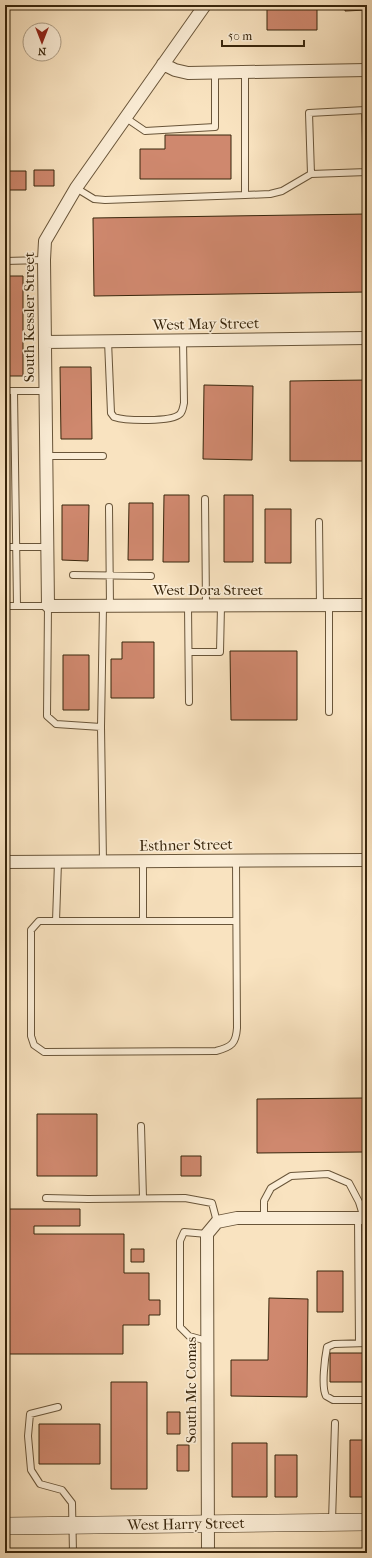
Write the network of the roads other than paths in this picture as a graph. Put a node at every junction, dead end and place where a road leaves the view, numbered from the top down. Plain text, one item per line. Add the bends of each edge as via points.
1 (205, 5) edge
2 (163, 64) junction
3 (367, 70) edge
4 (215, 72) junction
5 (245, 72) junction
6 (366, 110) edge
7 (126, 118) junction
8 (311, 174) junction
9 (76, 188) junction
10 (245, 195) junction
11 (44, 260) junction
12 (5, 261) edge
13 (367, 338) edge
14 (183, 340) junction
15 (108, 341) junction
16 (45, 342) junction
17 (5, 391) edge
18 (14, 391) junction
19 (45, 391) junction
20 (46, 456) junction
21 (103, 456) dead end
22 (205, 499) dead end
23 (109, 507) dead end
24 (319, 522) dead end
25 (5, 547) edge
26 (15, 547) junction
27 (47, 547) junction
28 (73, 575) dead end
29 (110, 576) junction
30 (151, 576) dead end
31 (324, 605) junction
32 (367, 605) edge
33 (5, 606) edge
34 (17, 606) junction
35 (48, 606) junction
36 (107, 606) junction
37 (188, 606) junction
38 (206, 606) junction
39 (221, 606) junction
40 (189, 652) junction
41 (189, 702) dead end
42 (329, 712) dead end
43 (100, 728) junction
44 (367, 860) edge
45 (236, 861) junction
46 (5, 862) edge
47 (58, 862) junction
48 (103, 862) junction
49 (143, 862) junction
50 (56, 921) junction
51 (143, 921) junction
52 (236, 921) junction
53 (141, 1126) dead end
54 (46, 1198) dead end
55 (143, 1198) junction
56 (264, 1218) junction
57 (363, 1218) edge
58 (212, 1228) junction
59 (207, 1341) junction
60 (359, 1343) junction
61 (367, 1343) edge
62 (367, 1400) edge
63 (58, 1407) dead end
64 (335, 1423) dead end
65 (5, 1478) edge
66 (332, 1522) junction
67 (367, 1522) edge
68 (208, 1524) junction
69 (73, 1525) junction
70 (5, 1526) edge
71 (74, 1553) edge
72 (208, 1553) edge

1 - 2 street, South Kessler Street
2 - 4 street via 188,73
2 - 7 street, South Kessler Street
3 - 5 street
4 - 5 street
4 - 7 lane via 215,127 145,131
5 - 10 lane
6 - 8 lane via 367,172
6 - 8 lane via 309,113
7 - 9 street, South Kessler Street
8 - 10 lane via 282,191
9 - 10 lane via 94,199 105,200
9 - 11 street, South Kessler Street via 45,241
11 - 12 lane
11 - 16 street, South Kessler Street
13 - 14 street, West May Street
14 - 15 street, West May Street
14 - 15 lane via 183,411 172,418 131,420 114,417 111,413
15 - 16 street, West May Street
16 - 19 street, South Kessler Street
17 - 18 lane
18 - 19 lane
18 - 26 lane
19 - 20 street, South Kessler Street
20 - 21 lane
20 - 27 street, South Kessler Street
22 - 38 lane
23 - 29 lane
24 - 31 lane
25 - 26 lane
26 - 27 lane
26 - 34 lane
27 - 35 street, South Kessler Street
28 - 29 lane
29 - 30 lane
29 - 36 lane
31 - 32 street, West Dora Street
31 - 39 street, West Dora Street
31 - 42 lane
33 - 34 lane
34 - 35 lane
35 - 36 street, West Dora Street
35 - 43 lane via 47,716 56,724
36 - 37 street, West Dora Street
36 - 43 lane
37 - 38 street, West Dora Street
37 - 40 lane
38 - 39 street, West Dora Street
39 - 40 lane via 220,652
40 - 41 lane
43 - 48 lane
44 - 45 street, Esthner Street
45 - 49 street, Esthner Street
45 - 52 lane
46 - 47 street, Esthner Street
47 - 48 street, Esthner Street
47 - 50 lane
48 - 49 street, Esthner Street
49 - 51 lane
50 - 51 lane
50 - 52 lane via 39,921 31,930 31,1036 34,1045 44,1052 216,1052 228,1048 236,1039 237,1028
51 - 52 lane
53 - 55 lane
54 - 55 lane
55 - 58 lane via 185,1198 212,1203
56 - 57 street
56 - 57 lane via 264,1201 271,1188 292,1176 328,1174 349,1183 359,1202
56 - 58 street via 237,1218
57 - 60 lane
58 - 59 street, South Mc Comas
58 - 59 lane via 184,1232 180,1241 180,1327 189,1336
59 - 68 street, South Mc Comas
60 - 61 lane
60 - 62 lane via 334,1344 327,1347 324,1393 333,1400
63 - 69 lane via 30,1414 28,1436 31,1470 40,1484 62,1490 72,1503
64 - 66 lane
65 - 70 lane
66 - 67 street, West Harry Street
66 - 68 street, West Harry Street
68 - 69 street, West Harry Street
68 - 72 street, South Mc Comas
69 - 70 street, West Harry Street
69 - 71 lane

